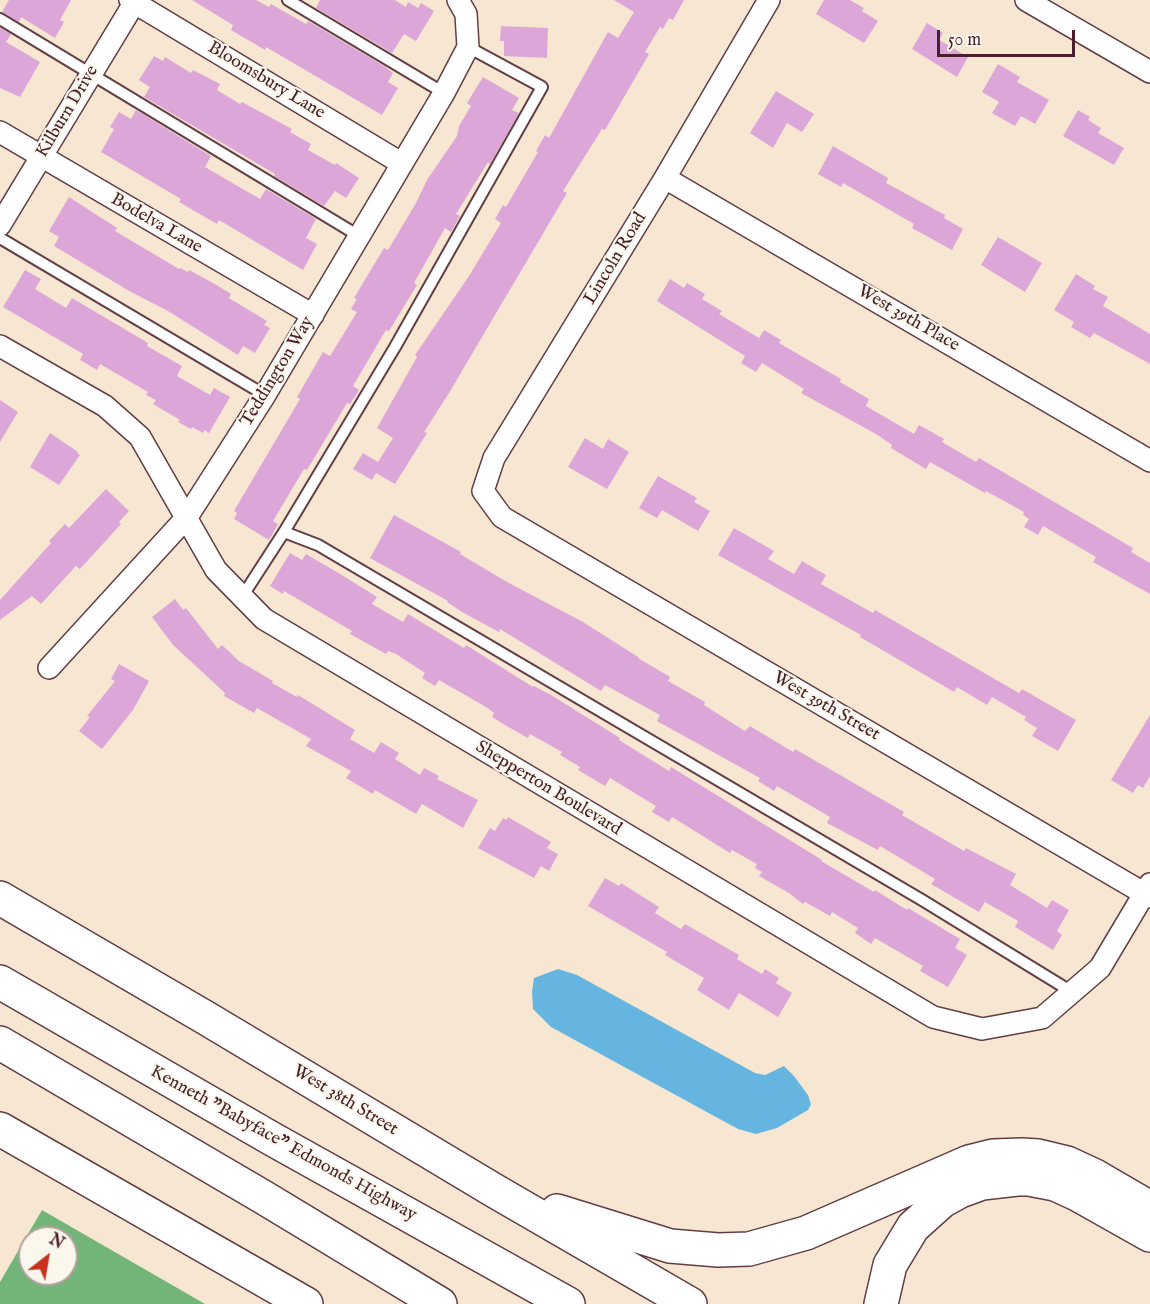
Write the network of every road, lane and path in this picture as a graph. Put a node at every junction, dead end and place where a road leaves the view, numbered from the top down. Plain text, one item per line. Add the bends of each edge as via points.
1 (288, 0) edge
2 (458, 0) edge
3 (769, 0) edge
4 (1026, 0) edge
5 (134, 1) edge
6 (0, 19) edge
7 (468, 47) junction
8 (1150, 72) edge
9 (91, 74) junction
10 (444, 93) junction
11 (0, 132) edge
12 (41, 157) junction
13 (402, 163) junction
14 (665, 178) junction
15 (0, 225) edge
16 (359, 236) junction
17 (0, 238) edge
18 (313, 315) junction
19 (0, 346) edge
20 (265, 394) junction
21 (1150, 460) edge
22 (187, 517) junction
23 (502, 517) joint
24 (284, 532) junction
25 (242, 597) junction
26 (49, 668) dead end
27 (1148, 892) edge
28 (0, 898) edge
29 (0, 982) edge
30 (1072, 992) junction
31 (0, 1043) edge
32 (0, 1129) edge
33 (495, 1191) junction
34 (1150, 1208) edge
35 (1150, 1235) edge
36 (306, 1304) edge
37 (440, 1304) edge
38 (568, 1304) edge
39 (690, 1304) edge
40 (881, 1304) edge

1 - 10 lane
2 - 7 street via 466,14
3 - 14 street, Lincoln Road
4 - 8 street
5 - 9 street, Kilburn Drive
5 - 13 street, Bloomsbury Lane
6 - 9 lane
7 - 10 street, Teddington Way
7 - 24 lane via 542,87 395,347
9 - 12 street, Kilburn Drive
9 - 16 lane
10 - 13 street, Teddington Way
11 - 12 street, Bodelva Lane
12 - 15 street, Kilburn Drive
12 - 18 street, Bodelva Lane
13 - 16 street, Teddington Way
14 - 21 street, West 39th Place
14 - 23 street, Lincoln Road via 494,458 483,491
16 - 18 street, Teddington Way
17 - 20 lane
18 - 20 street, Teddington Way
19 - 22 street, Shepperton Boulevard via 105,406 140,437
20 - 22 street, Teddington Way
22 - 25 street, Shepperton Boulevard via 216,570
22 - 26 street, Teddington Way
23 - 27 street, West 39th Street
24 - 25 lane
24 - 30 lane via 318,545
25 - 30 street, Shepperton Boulevard via 264,620 933,1017 982,1029 1042,1018
27 - 30 street, Shepperton Boulevard via 1100,968
28 - 33 main road, West 38th Street
29 - 38 main road, Kenneth "Babyface" Edmonds Highway
31 - 37 main road
32 - 36 main road
33 - 34 main road via 658,1244 718,1250 749,1249 789,1239 957,1166 1000,1156 1038,1156 1067,1163
33 - 39 main road, West 38th Street
35 - 40 main road via 1055,1184 1017,1179 982,1184 951,1195 913,1227 890,1265

